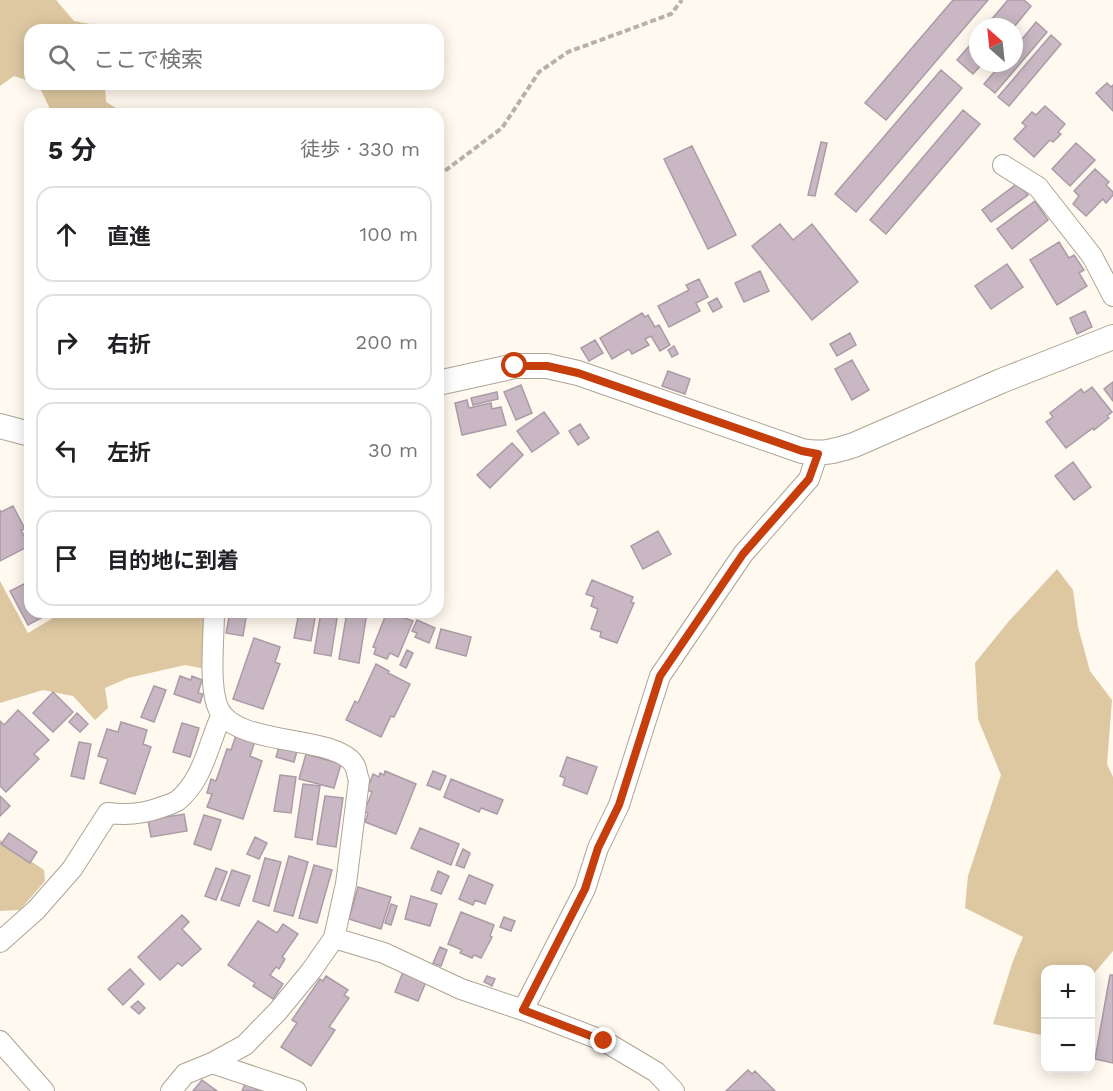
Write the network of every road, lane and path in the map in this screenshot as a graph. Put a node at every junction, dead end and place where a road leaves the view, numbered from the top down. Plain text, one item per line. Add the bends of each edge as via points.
1 (682, 0) edge
2 (1003, 165) dead end
3 (444, 172) edge
4 (1113, 296) edge
5 (1113, 337) edge
6 (444, 382) edge
7 (0, 426) edge
8 (24, 432) edge
9 (818, 454) junction
10 (214, 618) edge
11 (222, 714) junction
12 (334, 938) junction
13 (0, 942) edge
14 (523, 1010) junction
15 (0, 1041) edge
16 (212, 1064) junction
17 (44, 1091) edge
18 (171, 1091) edge
19 (296, 1091) edge
20 (674, 1091) edge

1 - 3 path via 670,14 568,52 538,72 502,128
2 - 4 street via 1038,187 1092,256
5 - 9 street via 854,445
6 - 9 street via 515,366 547,366
7 - 8 street
9 - 14 street via 809,479 743,554 660,676 619,805 598,848 585,889
10 - 11 street via 214,688
11 - 12 street via 240,729 338,752 354,764 359,780 346,884
11 - 13 street via 189,790 175,802 153,810 125,815 108,813 72,869 36,910
12 - 14 street via 384,953 461,989
12 - 16 street via 245,1045
14 - 20 street via 604,1041 656,1072
15 - 17 street
16 - 18 street via 185,1074
16 - 19 street

